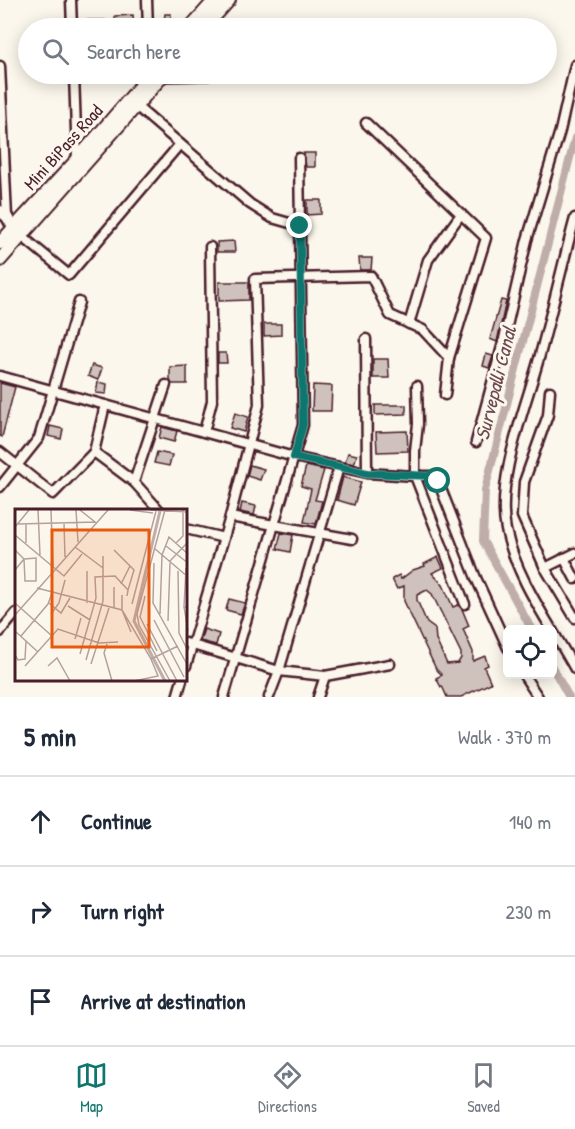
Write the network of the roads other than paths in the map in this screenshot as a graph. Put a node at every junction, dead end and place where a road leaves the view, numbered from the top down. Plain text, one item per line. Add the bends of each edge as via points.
1 (71, 0) edge
2 (147, 0) edge
3 (215, 0) edge
4 (229, 0) edge
5 (72, 18) edge
6 (148, 18) edge
7 (199, 18) edge
8 (213, 18) edge
9 (575, 65) edge
10 (0, 66) edge
11 (74, 84) edge
12 (142, 84) edge
13 (155, 84) edge
14 (136, 106) junction
15 (366, 123) dead end
16 (180, 144) junction
17 (299, 158) dead end
18 (77, 160) junction
19 (461, 214) junction
20 (2, 216) edge
21 (575, 218) edge
22 (300, 226) junction
23 (18, 232) junction
24 (0, 243) edge
25 (210, 247) dead end
26 (0, 260) edge
27 (302, 279) junction
28 (79, 302) dead end
29 (409, 324) junction
30 (366, 339) dead end
31 (449, 358) junction
32 (0, 376) edge
33 (166, 385) dead end
34 (417, 386) dead end
35 (53, 390) junction
36 (550, 391) dead end
37 (445, 395) dead end
38 (105, 405) junction
39 (156, 419) junction
40 (204, 432) junction
41 (476, 442) dead end
42 (248, 445) junction
43 (0, 452) edge
44 (94, 452) junction
45 (294, 457) junction
46 (16, 465) junction
47 (339, 467) junction
48 (367, 473) junction
49 (416, 476) junction
50 (134, 482) junction
51 (0, 487) edge
52 (158, 509) edge
53 (230, 517) junction
54 (274, 525) junction
55 (188, 529) edge
56 (318, 533) junction
57 (224, 538) junction
58 (352, 539) dead end
59 (575, 553) edge
60 (564, 558) junction
61 (545, 568) junction
62 (575, 579) edge
63 (465, 604) dead end
64 (15, 614) edge
65 (575, 618) edge
66 (1, 630) edge
67 (503, 639) edge
68 (189, 644) edge
69 (234, 658) junction
70 (390, 664) dead end
71 (575, 669) edge
72 (279, 671) junction
73 (324, 676) junction
74 (526, 679) edge
75 (182, 682) edge
76 (177, 697) edge
77 (224, 697) edge
78 (269, 697) edge
79 (318, 697) edge
80 (538, 697) edge

1 - 5 street
2 - 6 street
3 - 7 main road
4 - 8 main road
9 - 41 street
10 - 20 street
11 - 18 street
12 - 18 main road, Mini BiPass Road
13 - 14 main road
14 - 16 street
14 - 23 main road
15 - 19 street
16 - 22 street via 250,204 272,218
16 - 23 street via 69,275
17 - 22 street
18 - 23 main road, Mini BiPass Road
19 - 29 street via 428,260
19 - 31 street via 486,238
20 - 23 street
21 - 71 street via 510,459 504,500 506,528 517,568
22 - 27 street
23 - 24 main road, Mini BiPass Road
23 - 26 main road
25 - 40 street via 212,401
27 - 29 street via 371,276 390,315
27 - 42 street via 255,279 259,405
27 - 45 street via 303,425
28 - 35 street
29 - 31 street via 423,330
30 - 48 street
31 - 37 street
32 - 35 street
33 - 39 street
34 - 49 street
35 - 38 street
35 - 46 street via 39,438
36 - 61 street via 548,415 524,482 522,516
38 - 39 street
38 - 44 street
39 - 40 street
39 - 50 street
40 - 42 street
42 - 45 street
42 - 53 street
43 - 46 street
44 - 46 street via 53,494
44 - 50 street
45 - 47 street
45 - 54 street
46 - 51 street
47 - 48 street
47 - 56 street
48 - 49 street
49 - 63 street
49 - 67 street via 431,476 438,481
50 - 52 street
53 - 54 street
53 - 57 street
54 - 56 street
54 - 69 street
55 - 57 street
56 - 58 street
56 - 72 street
57 - 68 street
59 - 60 street
60 - 61 street
60 - 62 street
61 - 65 street
64 - 66 street
68 - 69 street
69 - 72 street
69 - 77 street
70 - 73 street
72 - 73 street
72 - 78 street
73 - 79 street
74 - 80 street
75 - 76 street

